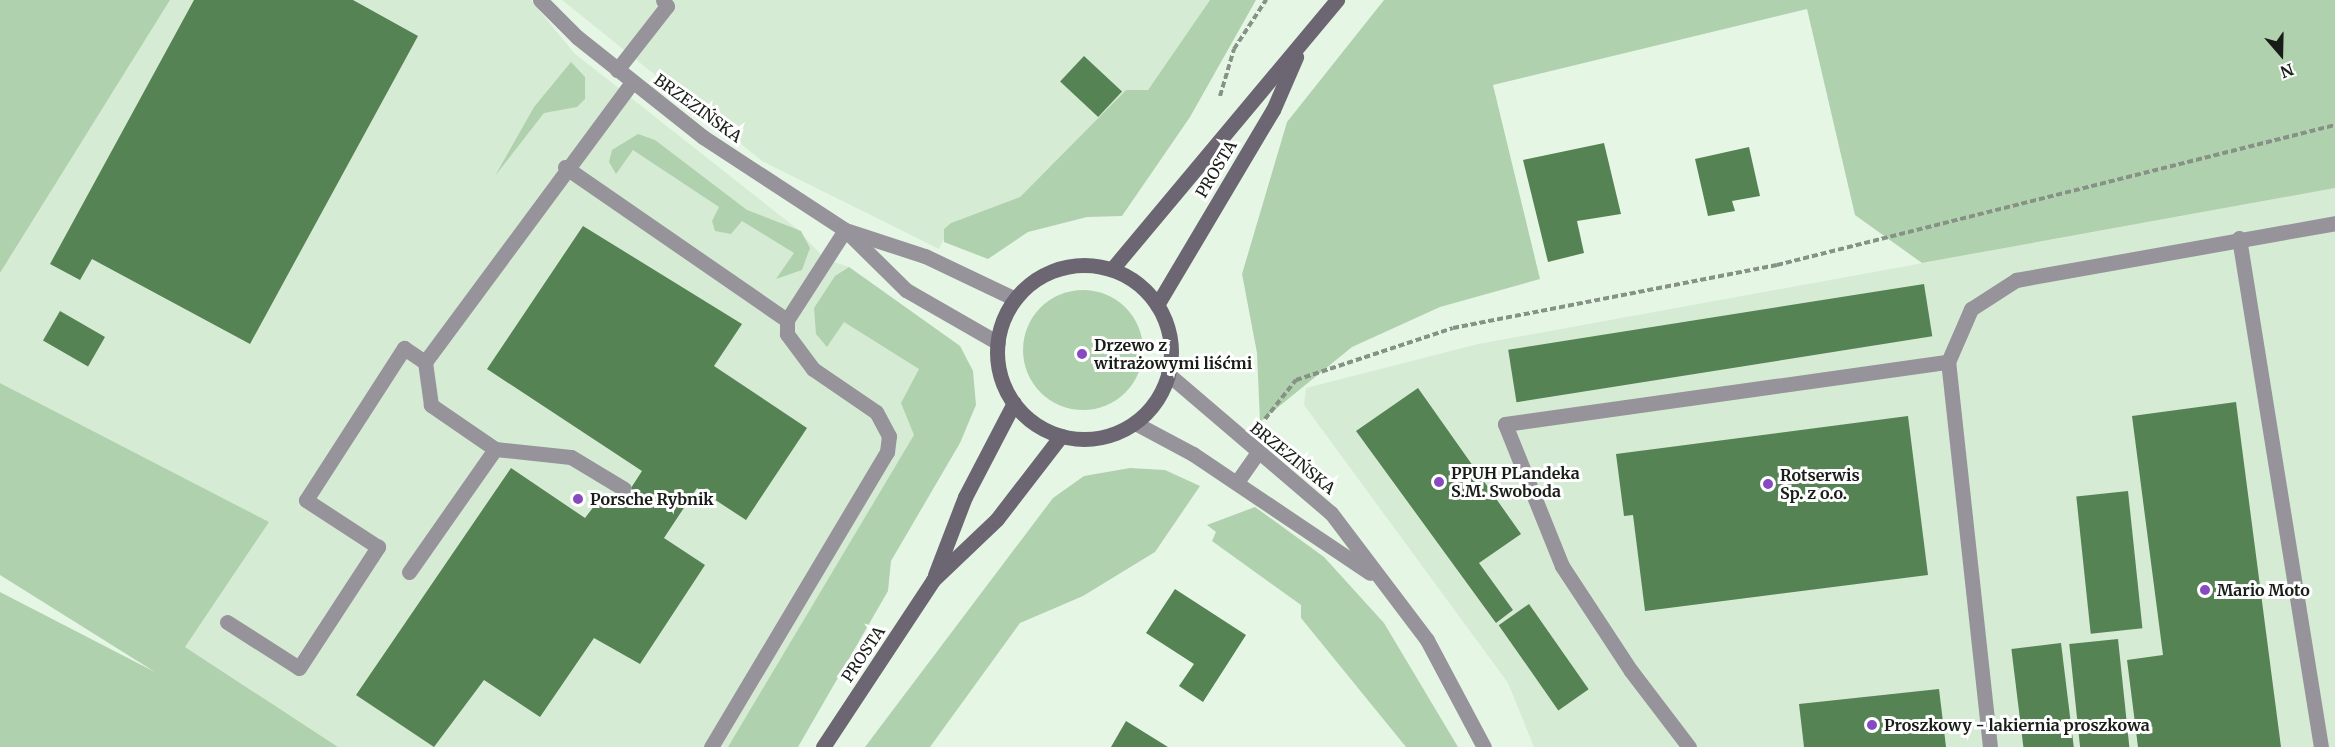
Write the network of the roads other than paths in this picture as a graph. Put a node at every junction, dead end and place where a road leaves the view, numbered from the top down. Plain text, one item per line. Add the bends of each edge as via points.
1 (540, 0) edge
2 (1337, 0) edge
3 (670, 2) edge
4 (1299, 49) junction
5 (617, 70) junction
6 (632, 82) junction
7 (565, 167) junction
8 (2335, 223) edge
9 (845, 230) junction
10 (2239, 238) junction
11 (1112, 269) junction
12 (1015, 299) junction
13 (1157, 304) junction
14 (787, 320) junction
15 (998, 343) junction
16 (424, 362) junction
17 (1948, 362) junction
18 (1168, 374) junction
19 (1014, 404) junction
20 (1135, 423) junction
21 (1061, 436) junction
22 (495, 449) junction
23 (1258, 452) junction
24 (1237, 482) junction
25 (624, 489) dead end
26 (409, 572) dead end
27 (933, 580) junction
28 (1383, 582) junction
29 (227, 622) dead end
30 (711, 747) edge
31 (823, 747) edge
32 (1484, 747) edge
33 (1689, 747) edge
34 (1990, 747) edge
35 (2321, 747) edge

1 - 5 street, BRZEZIŃSKA
2 - 4 main road, PROSTA
3 - 5 street
4 - 11 main road, PROSTA
4 - 13 main road, PROSTA via 1273,110
5 - 6 street, BRZEZIŃSKA
6 - 7 street
6 - 9 street, BRZEZIŃSKA via 703,136
7 - 14 street
7 - 16 street
8 - 10 street
9 - 12 street, BRZEZIŃSKA via 925,256
9 - 14 street
9 - 15 street, BRZEZIŃSKA via 906,290
10 - 17 street via 2016,280 1971,309 1950,347
10 - 35 street
11 - 12 main road via 1065,267 1036,280
11 - 13 main road via 1133,280
12 - 15 main road
13 - 18 main road via 1170,338
14 - 30 street via 787,334 813,369 876,412 889,444
15 - 19 main road via 1000,375
16 - 22 street via 431,405
16 - 29 street via 404,348 306,500 378,547 300,668
17 - 33 street via 1505,424 1562,566 1631,671
17 - 34 street
18 - 20 main road via 1156,401
18 - 23 street, BRZEZIŃSKA
19 - 21 main road via 1035,424
19 - 27 main road, PROSTA via 965,497
20 - 21 main road via 1100,438
20 - 24 street, BRZEZIŃSKA
21 - 27 main road, PROSTA via 997,519
22 - 25 street via 571,457
22 - 26 street
23 - 24 street
23 - 28 street, BRZEZIŃSKA via 1331,513
24 - 28 street, BRZEZIŃSKA
27 - 31 main road, PROSTA
28 - 32 street, BRZEZIŃSKA via 1451,680

